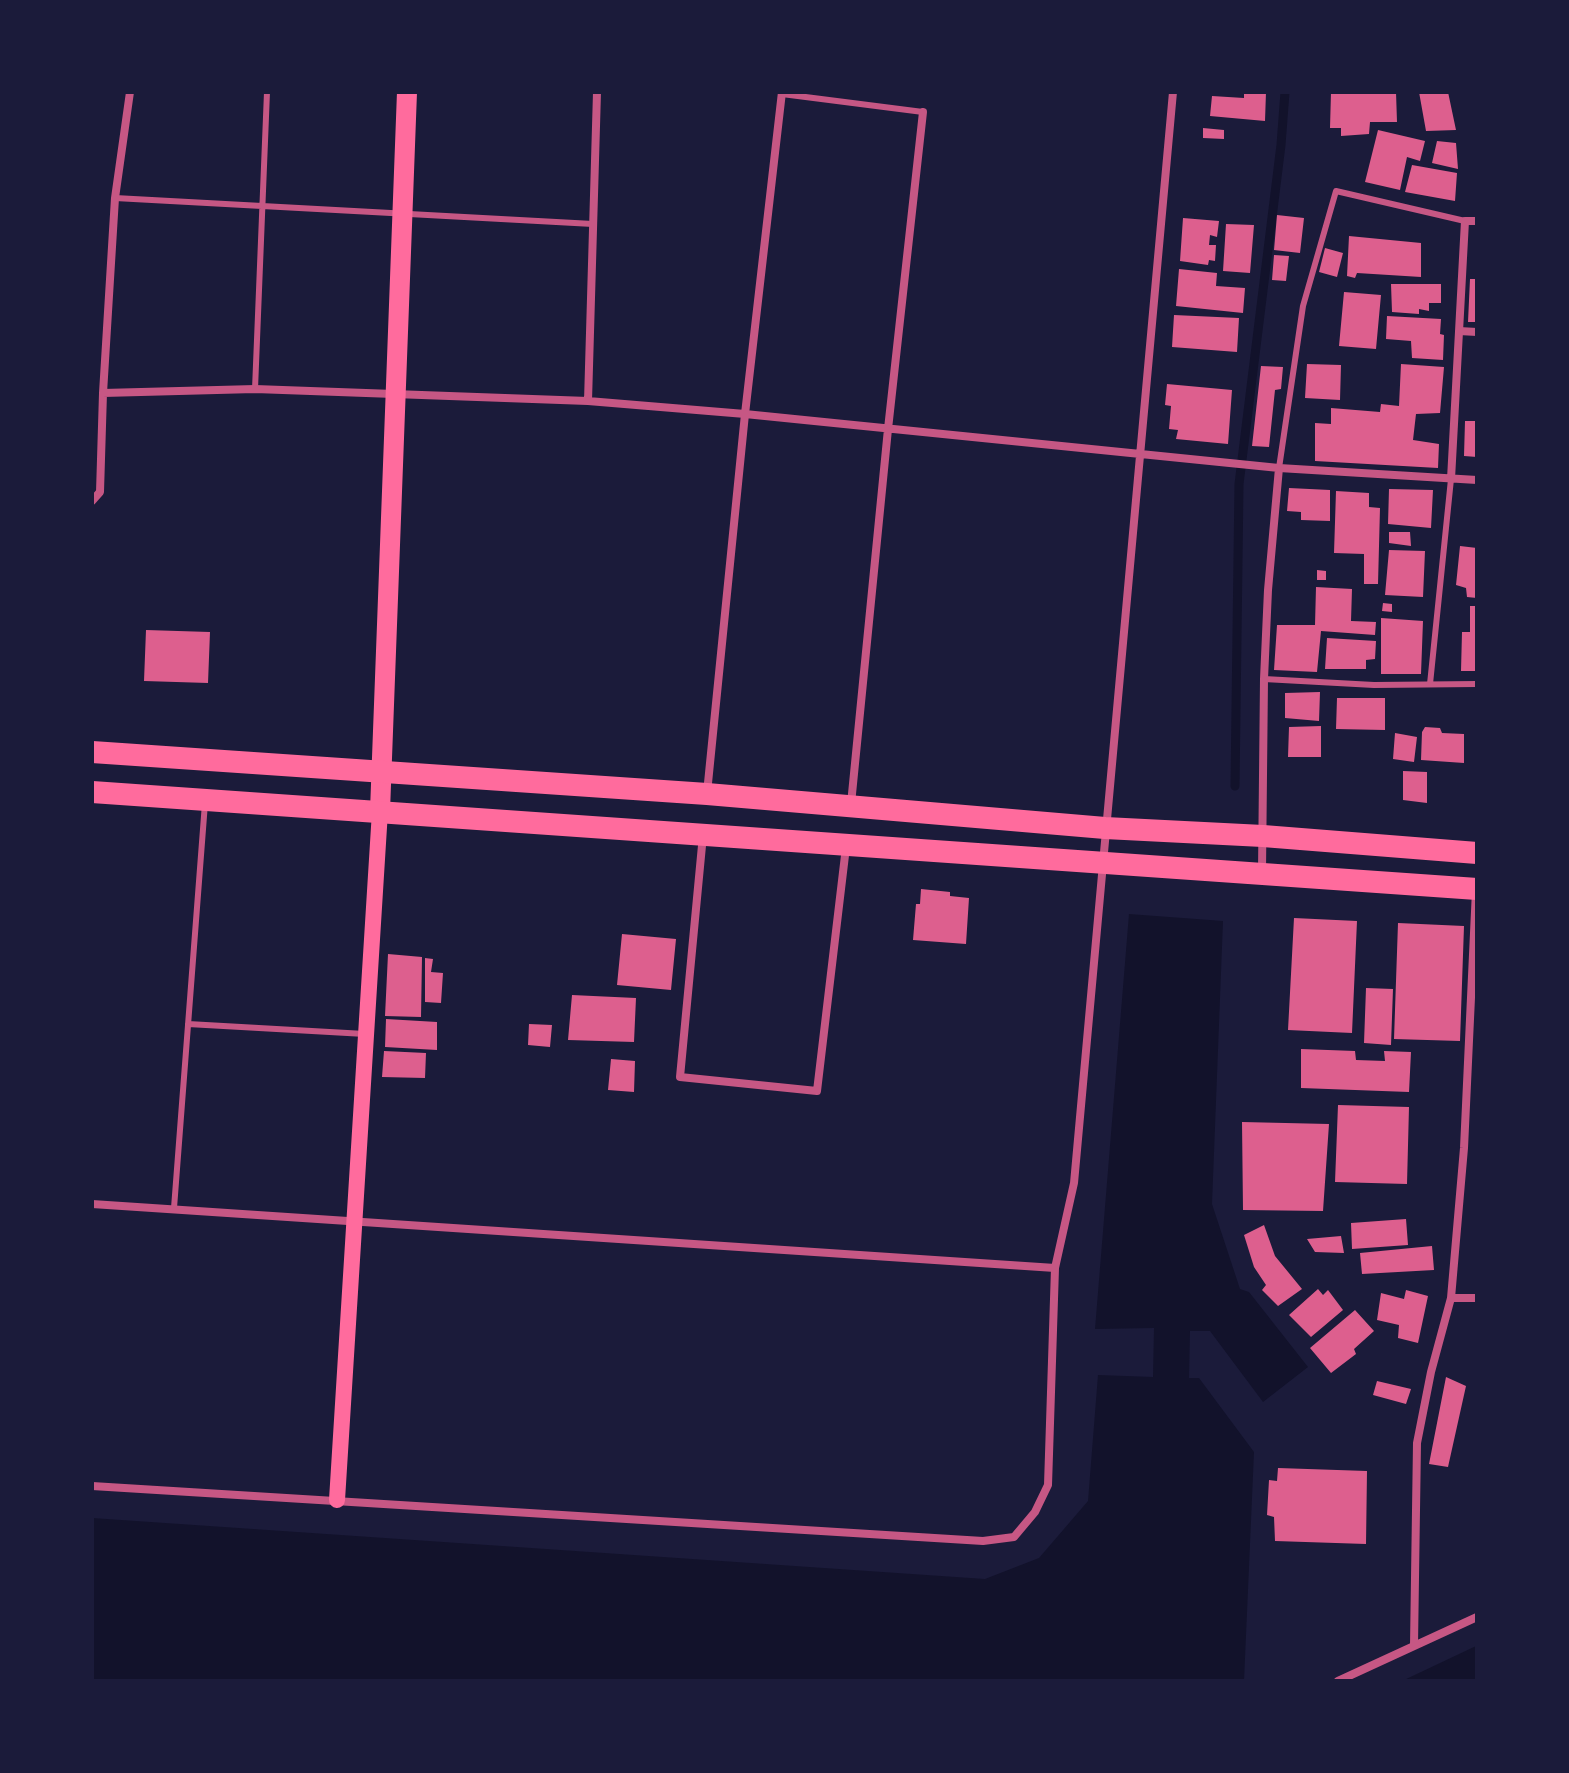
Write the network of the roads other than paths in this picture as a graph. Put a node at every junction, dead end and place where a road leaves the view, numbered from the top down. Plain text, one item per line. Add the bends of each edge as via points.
1 (130, 92) edge
2 (267, 92) edge
3 (407, 92) edge
4 (597, 92) edge
5 (1173, 92) edge
6 (782, 93) edge
7 (923, 112) joint
8 (115, 198) junction
9 (263, 207) junction
10 (401, 215) junction
11 (1465, 221) junction
12 (1477, 221) edge
13 (593, 224) junction
14 (1459, 331) junction
15 (1477, 332) edge
16 (255, 389) junction
17 (103, 393) junction
18 (396, 395) junction
19 (588, 401) junction
20 (745, 414) junction
21 (888, 429) junction
22 (1140, 454) junction
23 (1279, 468) junction
24 (1451, 479) junction
25 (1477, 480) edge
26 (92, 501) edge
27 (1264, 679) junction
28 (1430, 684) junction
29 (1477, 684) edge
30 (92, 752) edge
31 (382, 772) junction
32 (92, 792) edge
33 (707, 794) junction
34 (206, 800) junction
35 (850, 807) junction
36 (380, 811) junction
37 (1105, 828) junction
38 (703, 834) junction
39 (1263, 836) junction
40 (846, 847) junction
41 (1477, 853) edge
42 (1102, 865) junction
43 (1261, 874) junction
44 (1477, 887) edge
45 (188, 1024) junction
46 (365, 1034) junction
47 (92, 1204) edge
48 (174, 1208) junction
49 (355, 1222) junction
50 (1055, 1268) junction
51 (1451, 1298) junction
52 (1477, 1298) edge
53 (92, 1486) edge
54 (337, 1500) junction
55 (1477, 1617) edge
56 (1414, 1645) junction
57 (1338, 1681) edge

1 - 8 street
2 - 9 lane
3 - 10 main road
4 - 13 street
5 - 22 street
6 - 7 lane
6 - 20 street
7 - 21 street
8 - 9 lane
8 - 17 street
9 - 10 lane
9 - 16 lane
10 - 13 lane
10 - 18 main road
11 - 12 street
11 - 14 street
11 - 23 lane via 1336,191 1303,306
13 - 19 street
14 - 15 street
14 - 24 street
16 - 17 street
16 - 18 street
17 - 26 street via 100,492
18 - 19 street
18 - 31 main road
19 - 20 street
20 - 21 street
20 - 33 street
21 - 22 street
21 - 35 street
22 - 23 street
22 - 37 street
23 - 24 street
23 - 27 street
24 - 25 street
24 - 28 lane
27 - 28 lane
27 - 39 street
28 - 29 lane
30 - 31 highway
31 - 33 highway
31 - 36 main road
32 - 34 highway
33 - 35 highway
34 - 36 highway
34 - 45 lane
35 - 37 highway
36 - 38 highway
36 - 46 main road
37 - 39 highway
37 - 42 street
38 - 40 highway
38 - 40 street via 680,1077 817,1091
39 - 41 highway
39 - 43 street
40 - 42 highway
42 - 43 highway
42 - 50 street via 1074,1183
43 - 44 highway
44 - 51 street
45 - 46 lane
45 - 48 lane
46 - 49 main road
47 - 48 street
48 - 49 street
49 - 50 street
49 - 54 main road
50 - 54 street via 1048,1485 1014,1537 983,1541
51 - 52 street
51 - 56 street via 1417,1443
53 - 54 street
55 - 56 street
56 - 57 street

